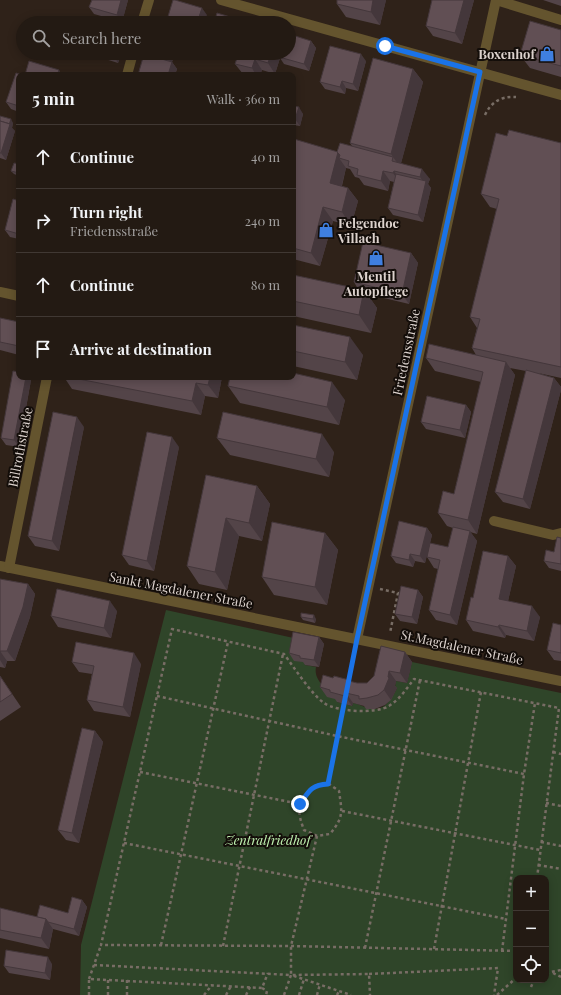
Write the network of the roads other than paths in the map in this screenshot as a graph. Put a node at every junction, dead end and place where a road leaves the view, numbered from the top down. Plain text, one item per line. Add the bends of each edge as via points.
1 (149, 0) edge
2 (221, 0) edge
3 (496, 0) edge
4 (144, 16) edge
5 (279, 16) edge
6 (561, 20) edge
7 (296, 21) edge
8 (131, 60) edge
9 (128, 72) edge
10 (480, 72) junction
11 (561, 95) edge
12 (0, 292) edge
13 (16, 295) edge
14 (46, 380) edge
15 (494, 521) dead end
16 (561, 533) edge
17 (4, 567) edge
18 (357, 639) junction
19 (561, 681) edge

1 - 4 street
2 - 5 street
3 - 6 street
3 - 10 street, Friedensstraße
7 - 10 street
8 - 9 street
10 - 11 street
10 - 18 street, Friedensstraße
12 - 13 street
14 - 17 street, Billrothstraße
15 - 16 street via 553,535
17 - 18 street, Sankt Magdalener Straße
18 - 19 street, St.Magdalener Straße

